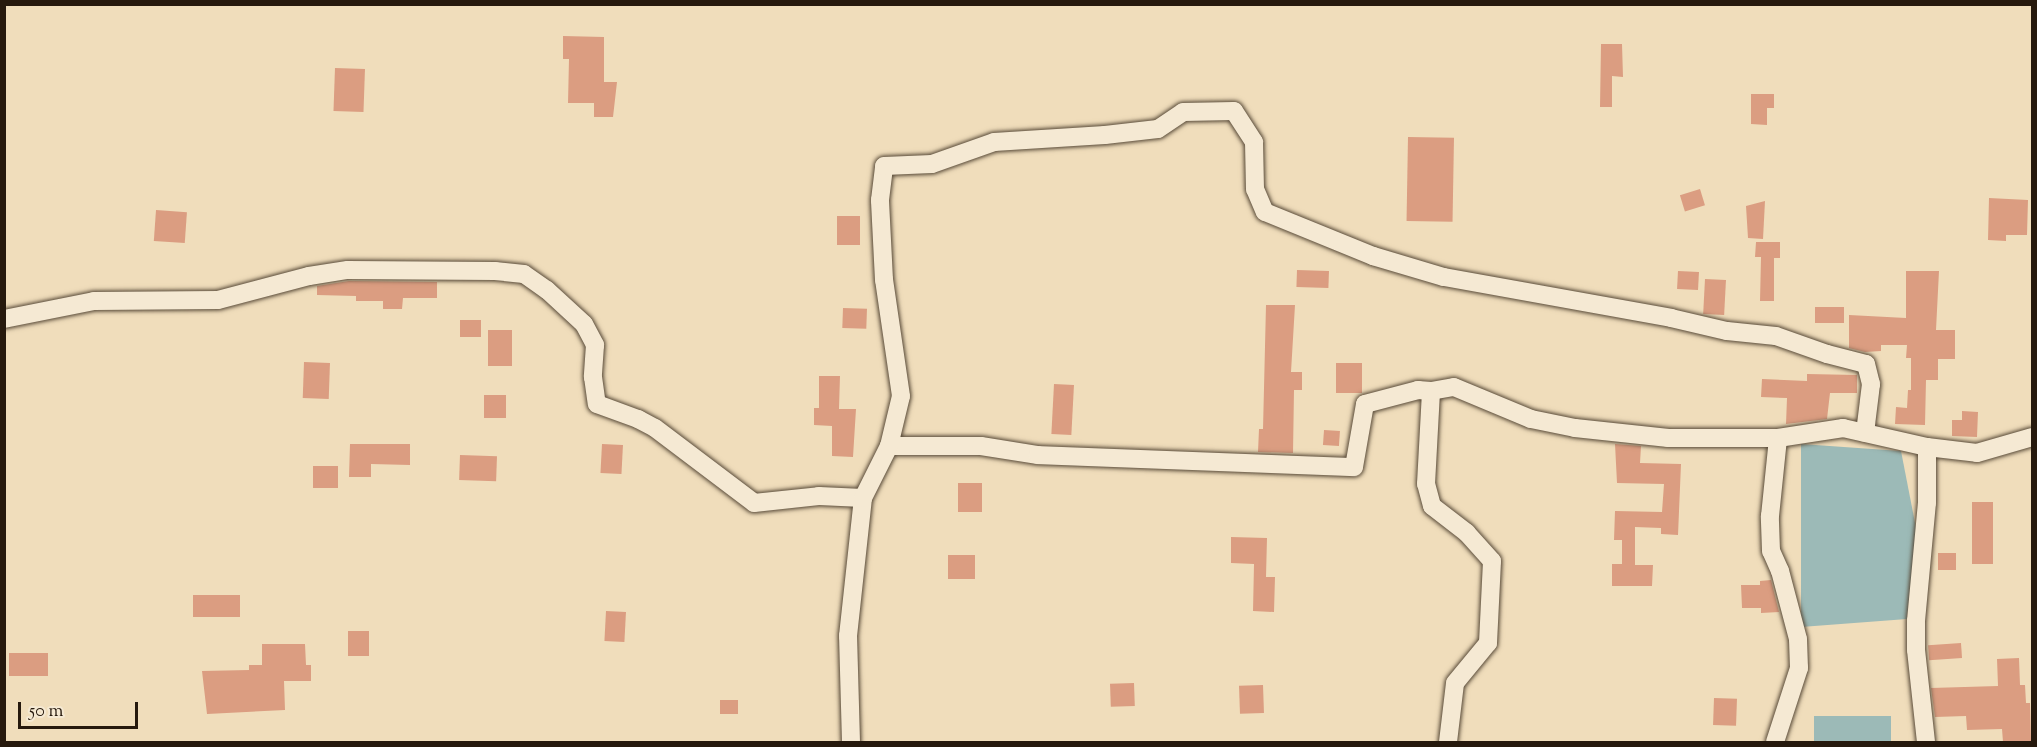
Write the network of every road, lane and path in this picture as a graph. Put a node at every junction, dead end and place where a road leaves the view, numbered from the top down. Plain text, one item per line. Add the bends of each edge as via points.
1 (4, 319) edge
2 (1431, 391) junction
3 (1865, 433) junction
4 (2032, 437) edge
5 (1778, 438) junction
6 (889, 446) junction
7 (1927, 447) junction
8 (863, 498) junction
9 (851, 742) edge
10 (1448, 742) edge
11 (1775, 742) edge
12 (1926, 742) edge

1 - 8 street via 94,302 218,300 348,270 524,274 584,324 595,345 593,377 597,404 655,428 754,503 819,496
2 - 5 street via 1454,387 1531,419 1575,428 1668,438
2 - 6 street via 1418,390 1365,404 1354,467 1038,455 981,446
2 - 10 street via 1426,484 1432,506 1467,533 1492,561 1488,643 1455,683
3 - 5 street via 1844,428
3 - 6 street via 1871,384 1866,364 1776,336 1727,331 1444,277 1373,256 1265,212 1256,189 1254,142 1234,111 1183,112 1158,129 994,142 932,164 884,166 880,200 884,280 902,384
3 - 7 street
4 - 7 street via 1977,453
5 - 11 street via 1770,516 1771,551 1798,639 1799,668
6 - 8 street
7 - 12 street via 1927,503 1916,621
8 - 9 street via 848,636

